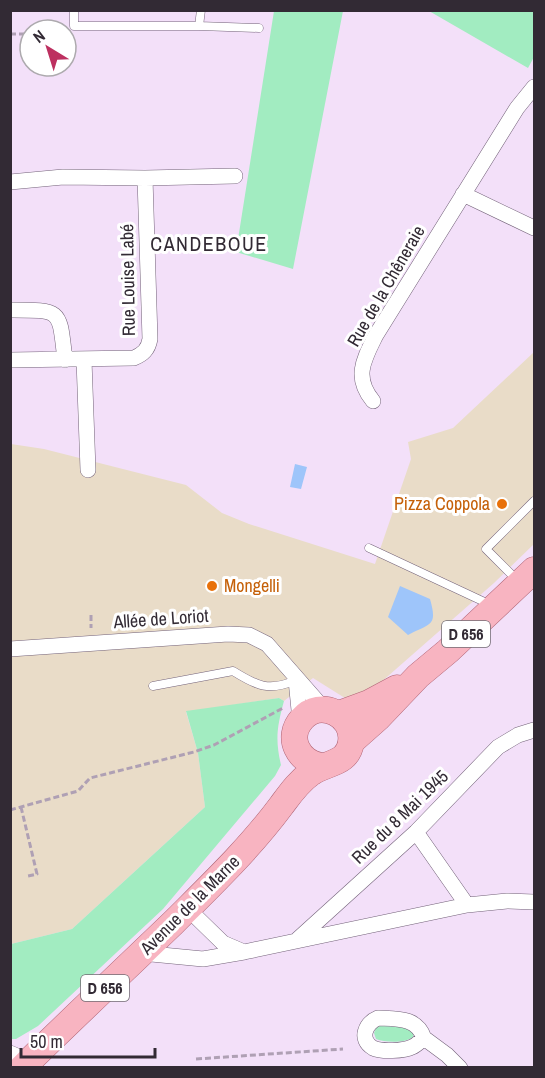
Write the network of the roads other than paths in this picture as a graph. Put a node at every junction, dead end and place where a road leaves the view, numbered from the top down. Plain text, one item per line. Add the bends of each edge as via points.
1 (74, 10) edge
2 (201, 10) edge
3 (199, 26) junction
4 (259, 28) dead end
5 (534, 87) edge
6 (236, 176) dead end
7 (144, 178) junction
8 (10, 182) edge
9 (463, 194) junction
10 (534, 228) edge
11 (10, 310) edge
12 (10, 360) edge
13 (65, 360) junction
14 (84, 360) junction
15 (373, 401) dead end
16 (88, 470) dead end
17 (534, 501) edge
18 (369, 548) dead end
19 (531, 573) edge
20 (495, 607) junction
21 (10, 649) edge
22 (418, 676) junction
23 (296, 680) junction
24 (153, 686) dead end
25 (332, 712) junction
26 (294, 713) junction
27 (534, 730) edge
28 (351, 742) junction
29 (311, 761) junction
30 (416, 832) junction
31 (534, 902) edge
32 (467, 905) junction
33 (188, 908) junction
34 (297, 941) junction
35 (244, 952) junction
36 (141, 953) junction
37 (424, 1038) dead end
38 (20, 1061) edge
39 (460, 1068) edge

1 - 3 lane via 74,26
2 - 3 lane
3 - 4 lane
5 - 9 street, Rue de la Chêneraie
6 - 7 street
7 - 8 street via 63,177
7 - 14 street, Rue Louise Labé via 148,346 134,358
9 - 10 street
9 - 15 street, Rue de la Chêneraie via 367,354 361,369 362,380
11 - 13 street via 46,310 57,317
12 - 13 street
13 - 14 street
14 - 16 street
17 - 19 lane via 486,549
18 - 20 lane
19 - 20 main road, D 656
20 - 22 main road, D 656
21 - 23 street, Allée de Loriot via 249,635 267,644
22 - 25 main road, D 656 via 369,703
22 - 28 main road, D 656
23 - 24 lane via 268,687 233,671
23 - 25 street, Allée de Loriot
23 - 26 street
25 - 26 main road
25 - 28 main road via 349,726
26 - 29 main road via 295,742
27 - 30 street, Rue du 8 Mai 1945 via 498,747
28 - 29 main road via 338,762
29 - 33 main road, Avenue de la Marne / D 656 via 246,850
30 - 32 street
30 - 34 street, Rue du 8 Mai 1945
31 - 32 street
32 - 34 street
33 - 35 street via 223,943
33 - 36 main road, Avenue de la Marne / D 656
34 - 35 street
35 - 36 street via 203,958
36 - 38 main road, Avenue de la Marne / D 656
37 - 39 street

